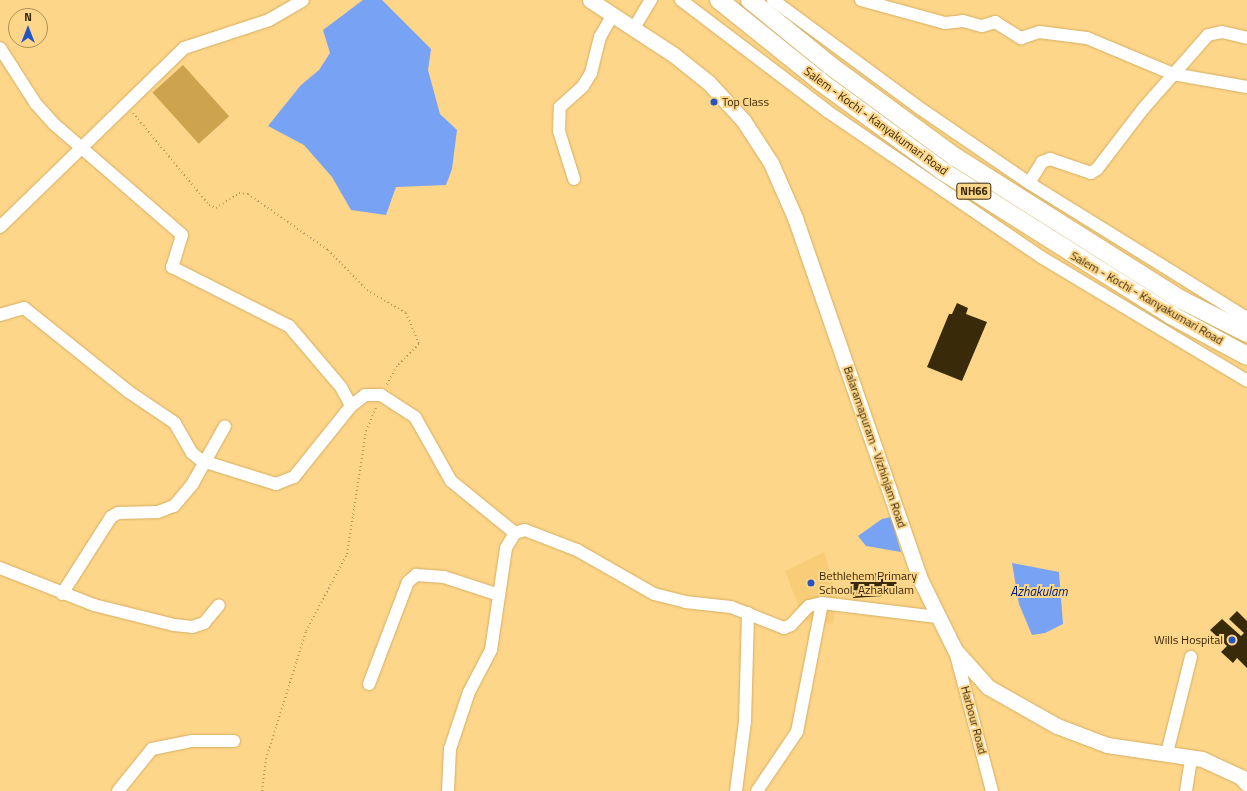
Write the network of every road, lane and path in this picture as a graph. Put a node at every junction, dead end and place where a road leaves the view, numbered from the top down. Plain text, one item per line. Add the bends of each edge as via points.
1 (303, 0) edge
2 (590, 0) edge
3 (651, 0) edge
4 (681, 0) edge
5 (719, 0) edge
6 (750, 0) edge
7 (773, 0) edge
8 (861, 0) edge
9 (612, 16) junction
10 (634, 28) junction
11 (1247, 38) edge
12 (0, 48) edge
13 (1173, 74) junction
14 (1247, 87) edge
15 (125, 103) junction
16 (80, 146) junction
17 (574, 179) dead end
18 (1028, 183) junction
19 (0, 227) edge
20 (0, 315) edge
21 (1247, 318) edge
22 (1247, 334) edge
23 (1247, 356) edge
24 (1247, 381) edge
25 (381, 395) junction
26 (350, 406) junction
27 (225, 426) dead end
28 (202, 461) junction
29 (515, 533) junction
30 (0, 568) edge
31 (62, 594) junction
32 (499, 595) junction
33 (822, 603) junction
34 (219, 605) dead end
35 (748, 613) junction
36 (937, 618) junction
37 (955, 650) junction
38 (1192, 657) dead end
39 (370, 684) dead end
40 (234, 741) dead end
41 (1167, 753) junction
42 (1191, 758) junction
43 (1247, 784) edge
44 (118, 791) edge
45 (262, 791) edge
46 (448, 791) edge
47 (736, 791) edge
48 (757, 791) edge
49 (992, 791) edge
50 (1186, 791) edge

1 - 15 street via 269,20 184,48
2 - 9 main road, Balaramapuram - Vizhinjam Road
3 - 10 street
4 - 24 street via 827,111 1041,257
5 - 23 highway, Salem - Kochi - Kanyakumari Road / NH66 via 821,82 944,172 1171,315
6 - 22 highway, Salem - Kochi - Kanyakumari Road / NH66 via 831,66 955,157 1180,299
7 - 18 street via 921,109
8 - 13 street via 945,24 963,21 982,26 995,22 1021,38 1039,32 1087,38
9 - 10 main road, Balaramapuram - Vizhinjam Road
9 - 17 street via 600,37 591,73 583,86 560,107 559,131
10 - 36 main road, Balaramapuram - Vizhinjam Road via 708,82 743,120 771,163 795,218 921,582
11 - 13 street via 1222,32 1208,35
12 - 16 street via 36,104 54,124
13 - 14 street
13 - 18 street via 1097,170 1091,173 1050,159 1042,162
15 - 16 street
15 - 25 path via 209,205 216,208 239,193 248,194 328,250 367,290 406,313 419,344 397,366
16 - 19 street
16 - 26 street via 182,235 172,267 289,326 341,387
18 - 21 street
20 - 28 street via 24,308 129,392 175,423 192,453
25 - 26 street via 366,395
25 - 29 street via 415,417 450,481
25 - 45 path via 366,431 347,554 306,631 266,759
26 - 28 street via 294,478 285,483 276,484
27 - 28 street
28 - 31 street via 193,483 167,510 118,513 111,517
29 - 32 street via 506,548
29 - 35 street via 524,530 577,550 654,594 685,602 731,607
30 - 31 street
31 - 34 street via 94,605 192,627 204,623
32 - 39 street via 444,577 416,575 408,582
32 - 46 street via 491,650 469,692 450,749
33 - 35 street via 809,606 791,625 784,628
33 - 36 street
33 - 48 street via 797,732
35 - 47 street via 745,722
36 - 37 main road, Balaramapuram - Vizhinjam Road
37 - 41 main road, Balaramapuram - Vizhinjam Road via 988,687 1057,726 1107,745
37 - 49 street, Harbour Road
38 - 41 street
40 - 44 street via 192,741 152,749
41 - 42 main road, Balaramapuram - Vizhinjam Road
42 - 43 main road, Balaramapuram - Vizhinjam Road via 1240,776
42 - 50 street

